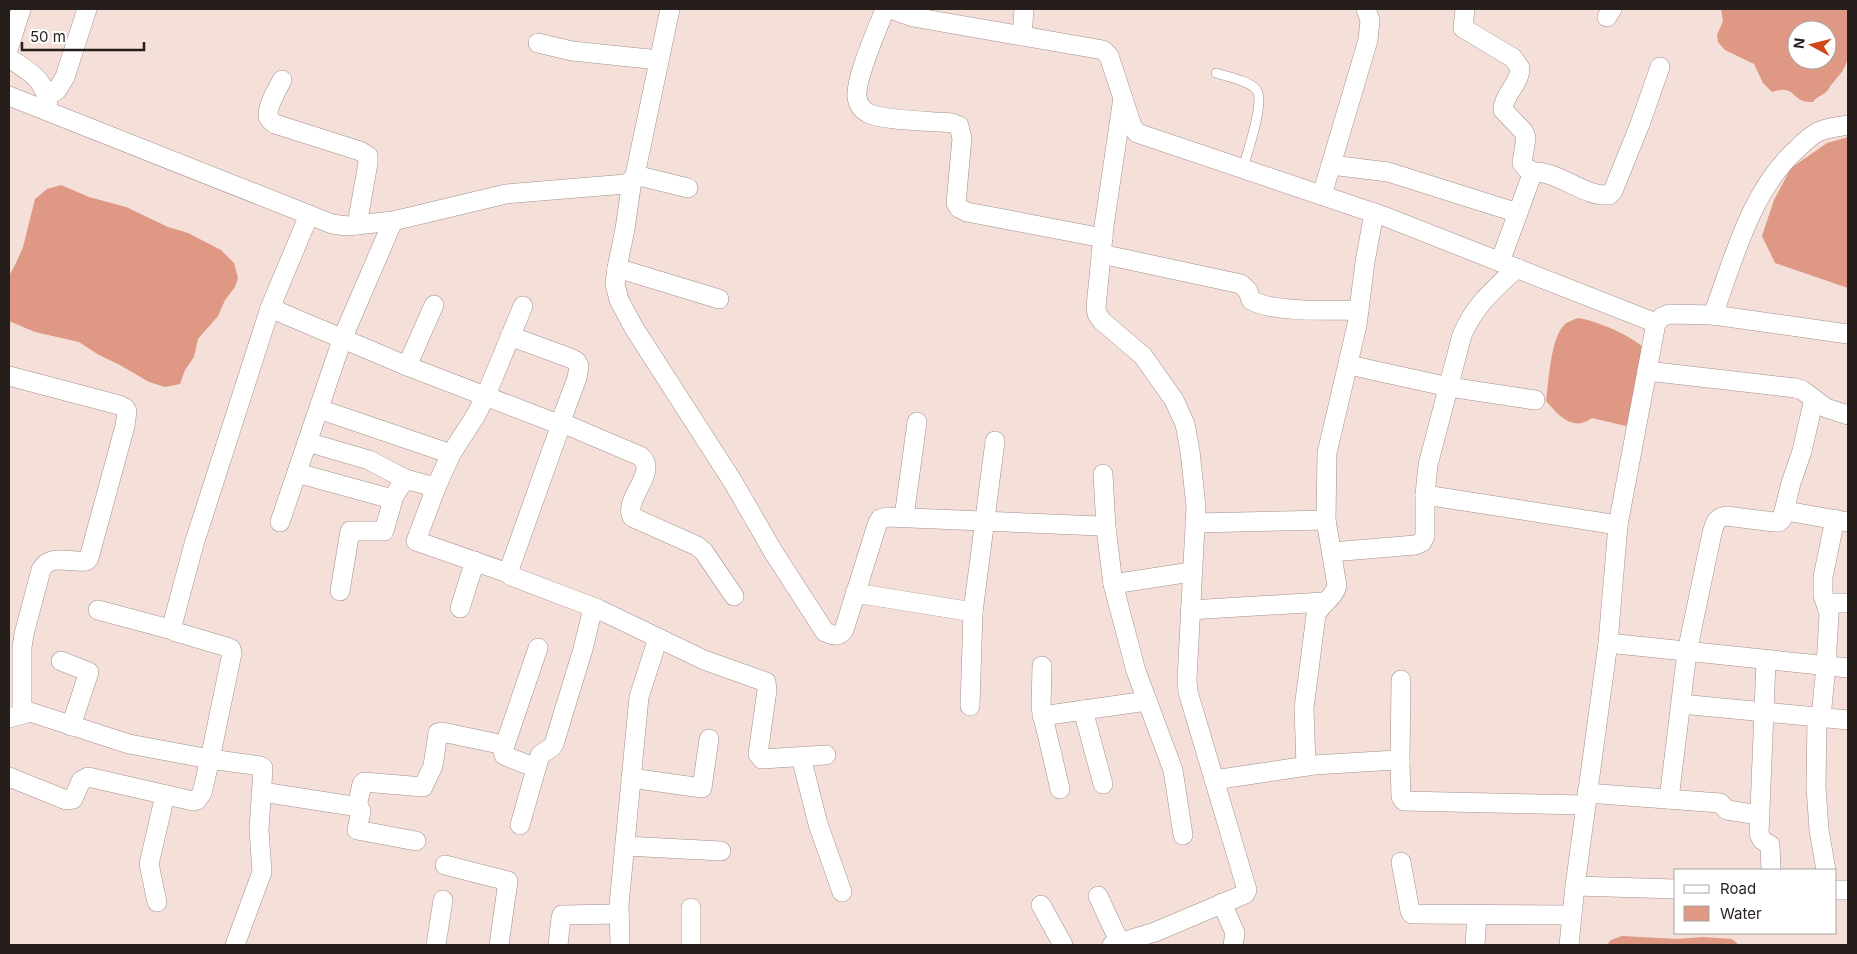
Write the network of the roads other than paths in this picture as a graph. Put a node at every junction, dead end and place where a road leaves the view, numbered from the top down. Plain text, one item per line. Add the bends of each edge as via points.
1 (22, 9) edge
2 (86, 9) edge
3 (670, 9) edge
4 (886, 9) edge
5 (891, 9) edge
6 (1024, 9) edge
7 (1366, 9) edge
8 (1465, 9) edge
9 (1022, 36) junction
10 (538, 43) dead end
11 (9, 47) edge
12 (9, 58) edge
13 (659, 60) junction
14 (1660, 67) dead end
15 (1216, 73) dead end
16 (282, 80) dead end
17 (1123, 98) junction
18 (11, 103) edge
19 (48, 104) junction
20 (1848, 124) edge
21 (1331, 165) junction
22 (1243, 168) junction
23 (1534, 172) junction
24 (633, 178) junction
25 (688, 188) dead end
26 (1322, 195) junction
27 (1374, 213) junction
28 (1518, 213) junction
29 (309, 214) junction
30 (393, 221) junction
31 (357, 225) junction
32 (1102, 246) junction
33 (1509, 265) junction
34 (617, 268) junction
35 (719, 300) dead end
36 (434, 305) dead end
37 (523, 306) dead end
38 (270, 308) junction
39 (1359, 310) junction
40 (1713, 315) junction
41 (1656, 323) junction
42 (1848, 334) edge
43 (510, 336) junction
44 (343, 337) junction
45 (1349, 365) junction
46 (407, 366) junction
47 (1647, 371) junction
48 (9, 376) edge
49 (1449, 387) junction
50 (486, 395) junction
51 (1814, 399) junction
52 (1534, 400) dead end
53 (319, 409) junction
54 (1848, 415) edge
55 (918, 422) dead end
56 (560, 424) junction
57 (995, 441) dead end
58 (307, 442) junction
59 (451, 454) junction
60 (297, 473) junction
61 (1103, 474) dead end
62 (406, 479) junction
63 (438, 486) junction
64 (1425, 495) junction
65 (392, 499) junction
66 (1786, 511) junction
67 (904, 517) junction
68 (1326, 520) junction
69 (1842, 520) edge
70 (984, 521) junction
71 (280, 522) dead end
72 (1195, 523) junction
73 (1618, 525) junction
74 (1106, 528) junction
75 (1332, 552) junction
76 (475, 561) junction
77 (1191, 572) junction
78 (508, 573) junction
79 (1113, 584) junction
80 (340, 590) dead end
81 (855, 593) junction
82 (734, 596) dead end
83 (1324, 602) junction
84 (1826, 603) junction
85 (1848, 603) edge
86 (460, 608) dead end
87 (593, 608) junction
88 (98, 610) dead end
89 (1190, 610) junction
90 (973, 612) junction
91 (173, 630) junction
92 (658, 638) junction
93 (1608, 643) junction
94 (538, 648) dead end
95 (1687, 652) junction
96 (61, 661) dead end
97 (1766, 661) junction
98 (1042, 666) dead end
99 (1826, 666) junction
100 (1848, 668) edge
101 (1401, 680) dead end
102 (1147, 701) junction
103 (1681, 704) junction
104 (970, 706) dead end
105 (1083, 710) junction
106 (1763, 713) junction
107 (15, 716) edge
108 (1042, 716) junction
109 (1819, 717) junction
110 (1848, 720) edge
111 (71, 726) junction
112 (709, 739) dead end
113 (504, 745) junction
114 (826, 755) dead end
115 (801, 756) junction
116 (210, 759) junction
117 (1400, 761) junction
118 (1306, 766) junction
119 (536, 768) junction
120 (9, 777) edge
121 (631, 778) junction
122 (1214, 780) junction
123 (1103, 784) dead end
124 (1060, 789) dead end
125 (262, 792) junction
126 (165, 795) junction
127 (1586, 799) junction
128 (1669, 799) junction
129 (356, 806) junction
130 (1759, 815) junction
131 (520, 825) dead end
132 (1184, 835) dead end
133 (416, 841) dead end
134 (625, 846) junction
135 (721, 852) dead end
136 (1401, 862) dead end
137 (445, 865) dead end
138 (1771, 869) edge
139 (1826, 869) edge
140 (1575, 886) junction
141 (1674, 889) edge
142 (842, 892) dead end
143 (1098, 896) dead end
144 (443, 900) dead end
145 (158, 902) dead end
146 (1222, 903) junction
147 (1041, 905) dead end
148 (691, 908) dead end
149 (619, 914) junction
150 (1477, 915) junction
151 (1571, 915) junction
152 (1155, 939) edge
153 (1116, 944) edge
154 (235, 945) edge
155 (436, 945) edge
156 (499, 945) edge
157 (558, 945) edge
158 (620, 945) edge
159 (691, 945) edge
160 (1063, 945) edge
161 (1233, 945) edge
162 (1475, 945) edge
163 (1569, 945) edge

1 - 11 street
2 - 19 street via 65,77
3 - 13 street
4 - 32 street via 859,85 857,97 863,110 879,117 959,126 962,138 956,203 959,208
5 - 9 street via 913,18
6 - 9 street
7 - 21 street via 1370,20 1368,40
8 - 23 street via 1463,28 1518,64 1519,78 1503,110 1524,132 1522,163
9 - 17 street via 1103,50 1109,56
10 - 13 street via 572,51
12 - 19 street via 40,81
13 - 24 street
14 - 23 street via 1640,124 1609,195
15 - 22 lane via 1254,87 1258,92 1259,108
16 - 31 street via 270,107 270,120 368,156
17 - 22 street via 1137,133
17 - 32 street
18 - 19 street
19 - 29 street
20 - 40 street via 1811,136 1774,172 1742,238
21 - 26 street
21 - 28 street via 1388,172
22 - 26 street
23 - 28 street
24 - 25 street
24 - 30 street via 626,184 506,194
24 - 34 street
26 - 27 street
27 - 33 street
27 - 39 street
28 - 33 street
29 - 31 street via 339,226
29 - 38 street
30 - 31 street
30 - 44 street
32 - 39 street via 1241,284 1251,300 1263,305 1300,310
32 - 72 street via 1096,293 1097,314 1143,356 1174,400 1185,424 1190,451
33 - 41 street
33 - 49 street via 1468,322
34 - 35 street
34 - 81 street via 615,284 619,300 634,328 825,632 836,636 841,634
36 - 46 street
37 - 43 street
38 - 44 street
38 - 91 street via 194,544
39 - 45 street
40 - 41 street via 1669,314
40 - 42 street
41 - 47 street
43 - 50 street
43 - 56 street via 570,358 579,366
44 - 46 street
44 - 53 street
45 - 49 street
45 - 68 street via 1327,453
46 - 50 street
47 - 51 street via 1795,388
47 - 73 street
48 - 107 street via 118,404 128,412 88,558 79,562 55,559 44,564 41,570 22,647
49 - 52 street
49 - 64 street via 1428,465
50 - 56 street
50 - 59 street
51 - 54 street via 1826,408
51 - 66 street
53 - 58 street
53 - 59 street
55 - 67 street
56 - 78 street
56 - 82 street via 644,460 646,468 630,508 632,517 697,546
57 - 70 street
58 - 60 street
58 - 62 street via 369,460
59 - 63 street
60 - 65 street
60 - 71 street
61 - 74 street
62 - 63 street
62 - 65 street
63 - 76 street via 416,541
64 - 73 street
64 - 75 street via 1425,536 1422,542
65 - 80 street via 384,531 350,531
66 - 69 street
66 - 95 street via 1779,522 1726,516 1716,520
67 - 70 street
67 - 81 street via 880,519
68 - 72 street
68 - 75 street
69 - 84 street via 1823,577
70 - 74 street
70 - 90 street
72 - 77 street
73 - 93 street
74 - 79 street
75 - 83 street via 1337,586
76 - 78 street
76 - 86 street
77 - 79 street
77 - 89 street
78 - 87 street
79 - 102 street
81 - 90 street
83 - 89 street
83 - 118 street via 1316,615 1304,698
84 - 85 street
84 - 99 street via 1829,614
87 - 92 street
87 - 119 street via 554,744 540,755
88 - 91 street
89 - 122 street via 1188,692
90 - 104 street
91 - 116 street via 231,649
92 - 115 street via 704,660 766,682 758,754 765,760
92 - 121 street via 639,697
93 - 95 street
93 - 127 street
94 - 113 street
95 - 97 street
95 - 103 street
96 - 111 street via 89,672
97 - 99 street
97 - 106 street
98 - 108 street
99 - 100 street
99 - 109 street
101 - 117 street
102 - 105 street
102 - 132 street via 1173,770
103 - 106 street
103 - 128 street
105 - 108 street
105 - 123 street
106 - 109 street
106 - 130 street
107 - 111 street via 30,712
108 - 124 street
109 - 110 street
109 - 139 street via 1816,787
111 - 116 street via 129,744
112 - 121 street via 702,788
113 - 119 street via 503,751 508,758
113 - 129 street via 438,733 433,766 423,787 364,782
114 - 115 street
115 - 142 street via 818,824
116 - 125 street via 263,768
116 - 126 street via 202,793 197,800
117 - 118 street
117 - 127 street via 1401,797 1404,801
118 - 122 street
119 - 131 street
120 - 126 street via 70,800 81,781 88,777
121 - 134 street
122 - 146 street via 1247,890 1245,894
125 - 129 street
125 - 154 street via 259,830 262,872
126 - 145 street via 149,864
127 - 128 street
127 - 140 street
128 - 130 street via 1720,803 1727,810
129 - 133 street via 361,808 357,830
130 - 138 street via 1760,837 1771,848
134 - 135 street
134 - 149 street
136 - 150 street via 1412,914
137 - 156 street via 508,881
140 - 141 street
140 - 151 street
143 - 153 street
144 - 155 street
146 - 152 street
146 - 161 street via 1235,932
147 - 160 street
148 - 159 street
149 - 157 street via 562,914
149 - 158 street
150 - 151 street
150 - 162 street
151 - 163 street
152 - 153 street

